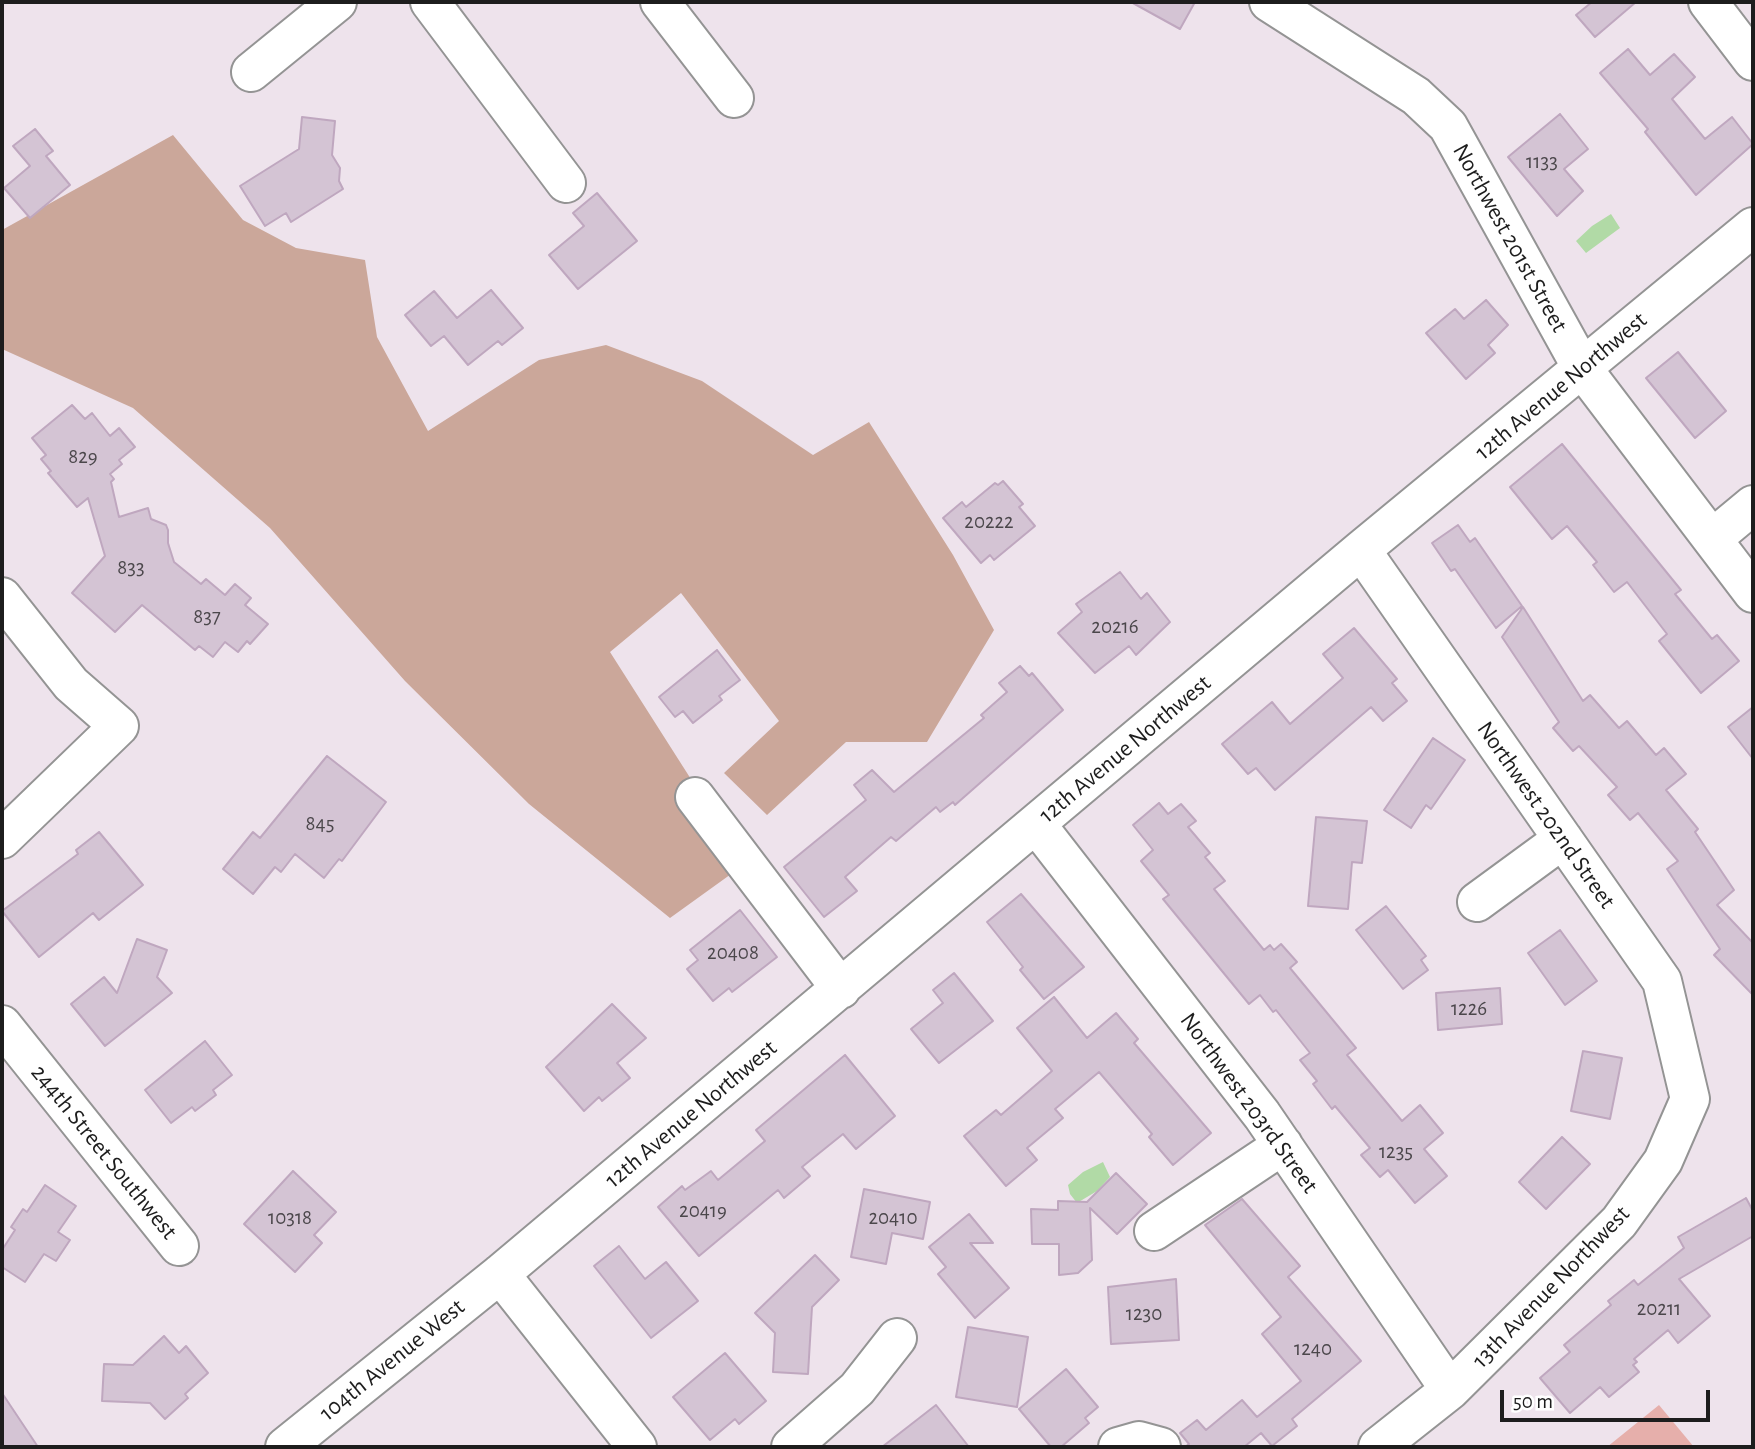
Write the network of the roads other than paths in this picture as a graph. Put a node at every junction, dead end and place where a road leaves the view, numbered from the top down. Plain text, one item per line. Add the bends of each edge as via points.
1 (337, 2) edge
2 (430, 2) edge
3 (660, 2) edge
4 (1269, 2) edge
5 (1708, 2) edge
6 (1753, 61) edge
7 (251, 72) dead end
8 (734, 98) dead end
9 (566, 183) dead end
10 (1753, 227) edge
11 (1582, 368) junction
12 (1753, 505) edge
13 (1712, 540) junction
14 (1361, 550) junction
15 (1753, 593) edge
16 (2, 597) edge
17 (695, 797) dead end
18 (1036, 824) junction
19 (2, 839) edge
20 (1563, 839) junction
21 (1477, 902) dead end
22 (841, 989) junction
23 (2, 1025) edge
24 (1690, 1099) joint
25 (1283, 1145) junction
26 (1154, 1231) dead end
27 (179, 1246) dead end
28 (500, 1273) junction
29 (897, 1338) dead end
30 (1450, 1391) junction
31 (285, 1447) edge
32 (636, 1447) edge
33 (791, 1447) edge
34 (1118, 1447) edge
35 (1161, 1447) edge
36 (1378, 1447) edge

1 - 7 street
2 - 9 street
3 - 8 street
4 - 11 street, Northwest 201st Street via 1416,96 1448,126
5 - 6 street
10 - 11 street, 12th Avenue Northwest
11 - 13 street, Northwest 201st Street
11 - 14 street, 12th Avenue Northwest
12 - 13 street
13 - 15 street, Northwest 201st Street
14 - 18 street, 12th Avenue Northwest
14 - 20 street, Northwest 202nd Street
16 - 19 street via 71,684 119,726
17 - 22 street
18 - 22 street, 12th Avenue Northwest
18 - 25 street, Northwest 203rd Street
20 - 21 street
20 - 24 street, Northwest 202nd Street via 1662,981
22 - 28 street, 12th Avenue Northwest
23 - 27 street, 244th Street Southwest
24 - 30 street, 13th Avenue Northwest via 1663,1161 1619,1222
25 - 26 street
25 - 30 street, Northwest 203rd Street
28 - 31 street, 104th Avenue West
28 - 32 street
29 - 33 street via 857,1389
30 - 36 street, 13th Avenue Northwest
34 - 35 street via 1139,1441

